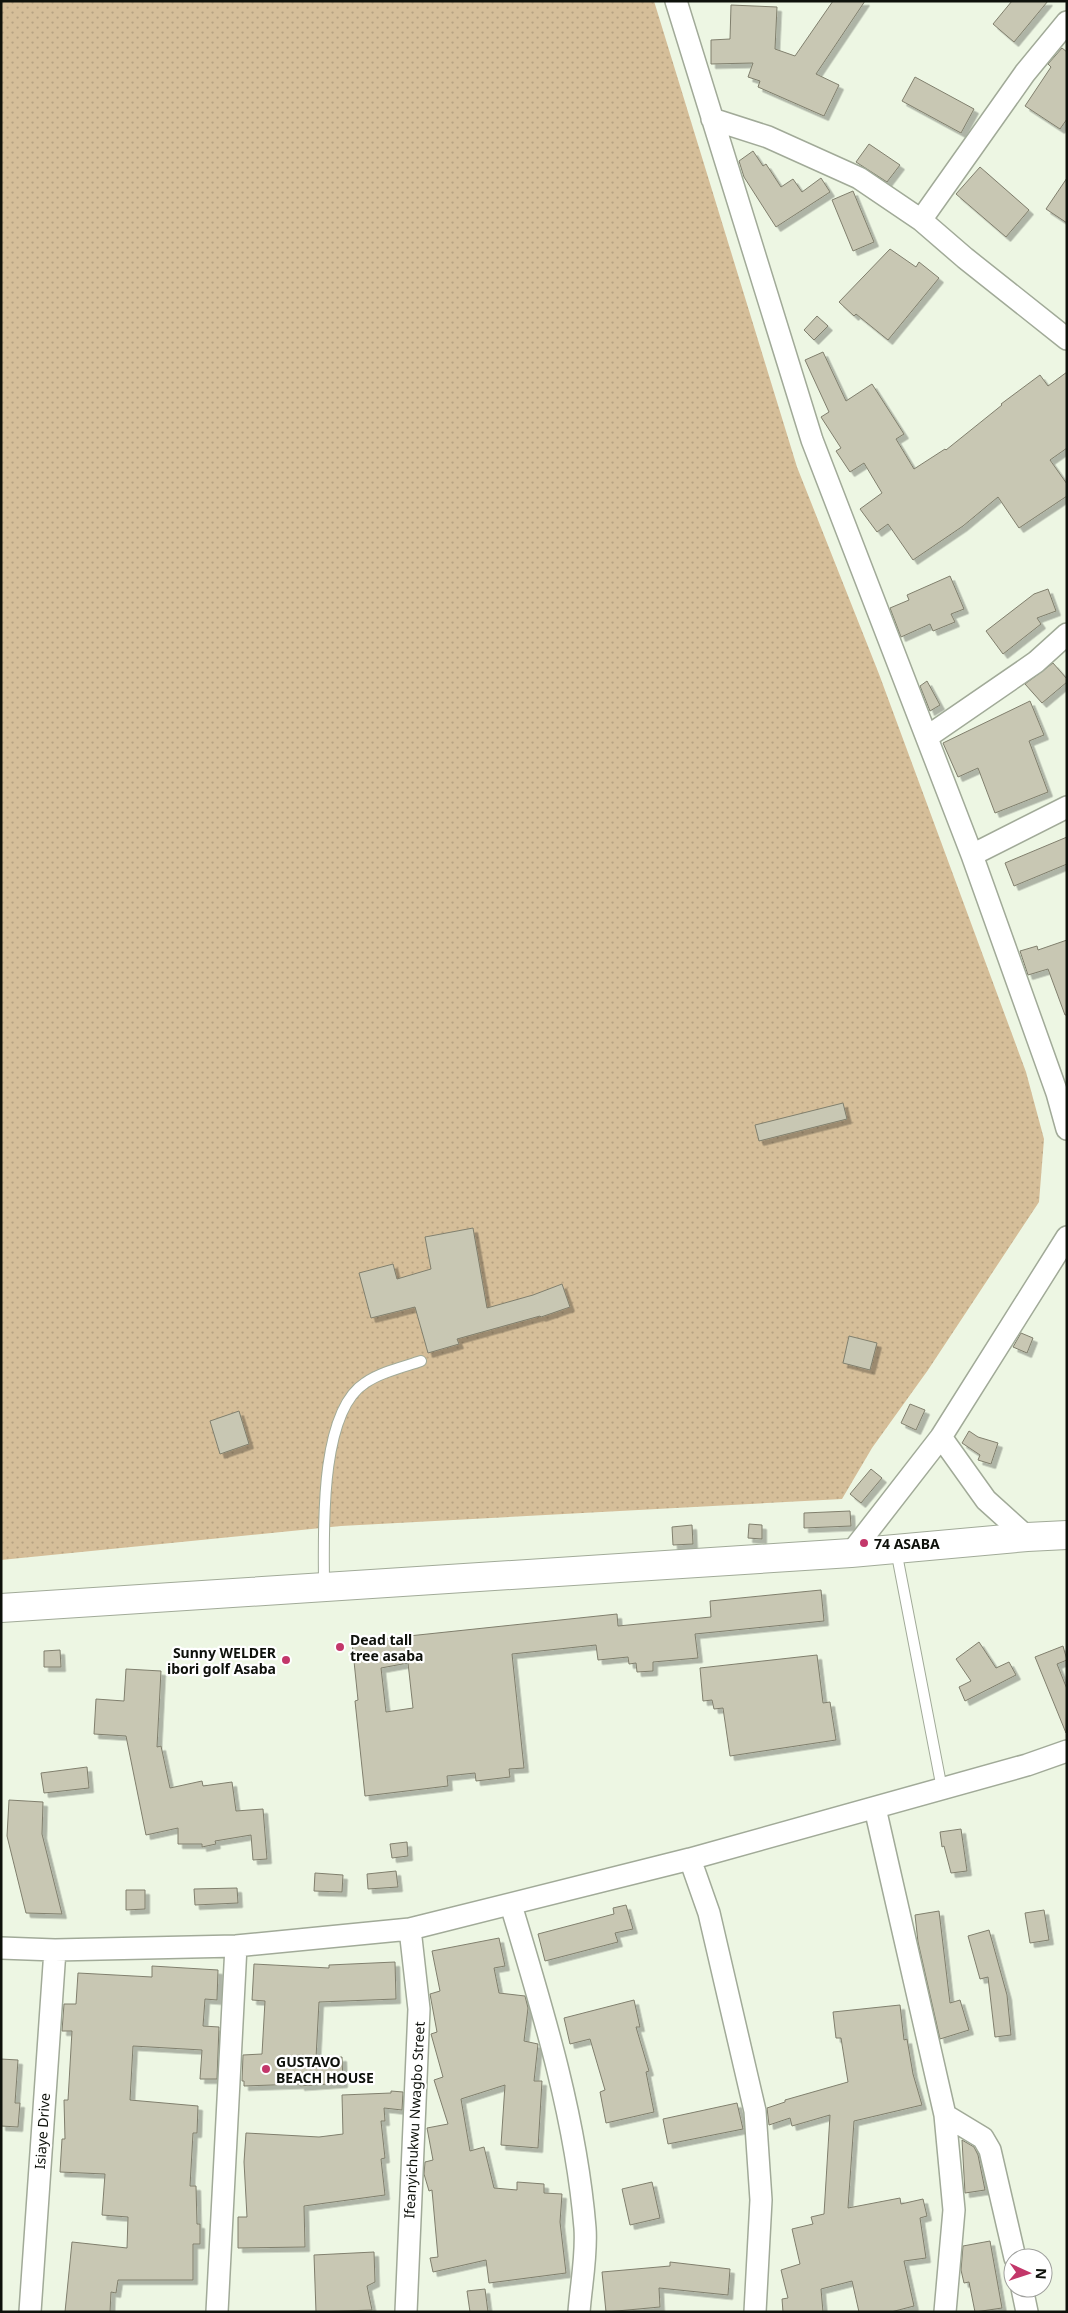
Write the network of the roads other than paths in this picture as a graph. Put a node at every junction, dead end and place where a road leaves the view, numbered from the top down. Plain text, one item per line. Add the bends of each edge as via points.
1 (676, 1) edge
2 (1067, 22) edge
3 (712, 119) junction
4 (921, 220) junction
5 (1067, 339) edge
6 (1067, 634) edge
7 (927, 737) junction
8 (1067, 807) edge
9 (972, 855) junction
10 (1067, 1129) edge
11 (1067, 1237) edge
12 (421, 1361) dead end
13 (941, 1437) junction
14 (1067, 1535) edge
15 (1028, 1537) junction
16 (896, 1549) junction
17 (852, 1553) junction
18 (324, 1588) junction
19 (1, 1608) edge
20 (1067, 1751) edge
21 (942, 1789) junction
22 (875, 1808) junction
23 (690, 1860) junction
24 (511, 1906) junction
25 (410, 1930) junction
26 (236, 1946) junction
27 (1, 1948) edge
28 (55, 1950) junction
29 (945, 2115) junction
30 (1013, 2248) edge
31 (1024, 2298) edge
32 (30, 2312) edge
33 (218, 2312) edge
34 (406, 2312) edge
35 (579, 2312) edge
36 (756, 2312) edge
37 (945, 2312) edge
38 (1027, 2312) edge

1 - 3 street
2 - 4 street via 1025,73
3 - 4 street via 768,137 859,178
3 - 7 street via 812,440
4 - 5 street
6 - 7 street via 1036,662
7 - 9 street
8 - 9 street
9 - 10 street
11 - 13 street
12 - 18 lane via 364,1383 346,1404 335,1431 327,1474
13 - 15 street via 986,1500
13 - 17 street
14 - 15 main road
15 - 16 main road
16 - 17 main road
16 - 21 lane
17 - 18 main road
18 - 19 main road
20 - 21 street
21 - 22 street
22 - 23 street
22 - 29 street
23 - 24 street
23 - 36 street via 709,1913 755,2111 761,2200
24 - 25 street
24 - 35 street via 544,2015 573,2140 585,2230
25 - 26 street
25 - 34 street, Ifeanyichukwu Nwagbo Street via 419,2009
26 - 28 street
26 - 33 street
27 - 28 street
28 - 32 street, Isiaye Drive
29 - 30 street via 983,2138 990,2150
29 - 37 street via 954,2210
31 - 38 street

